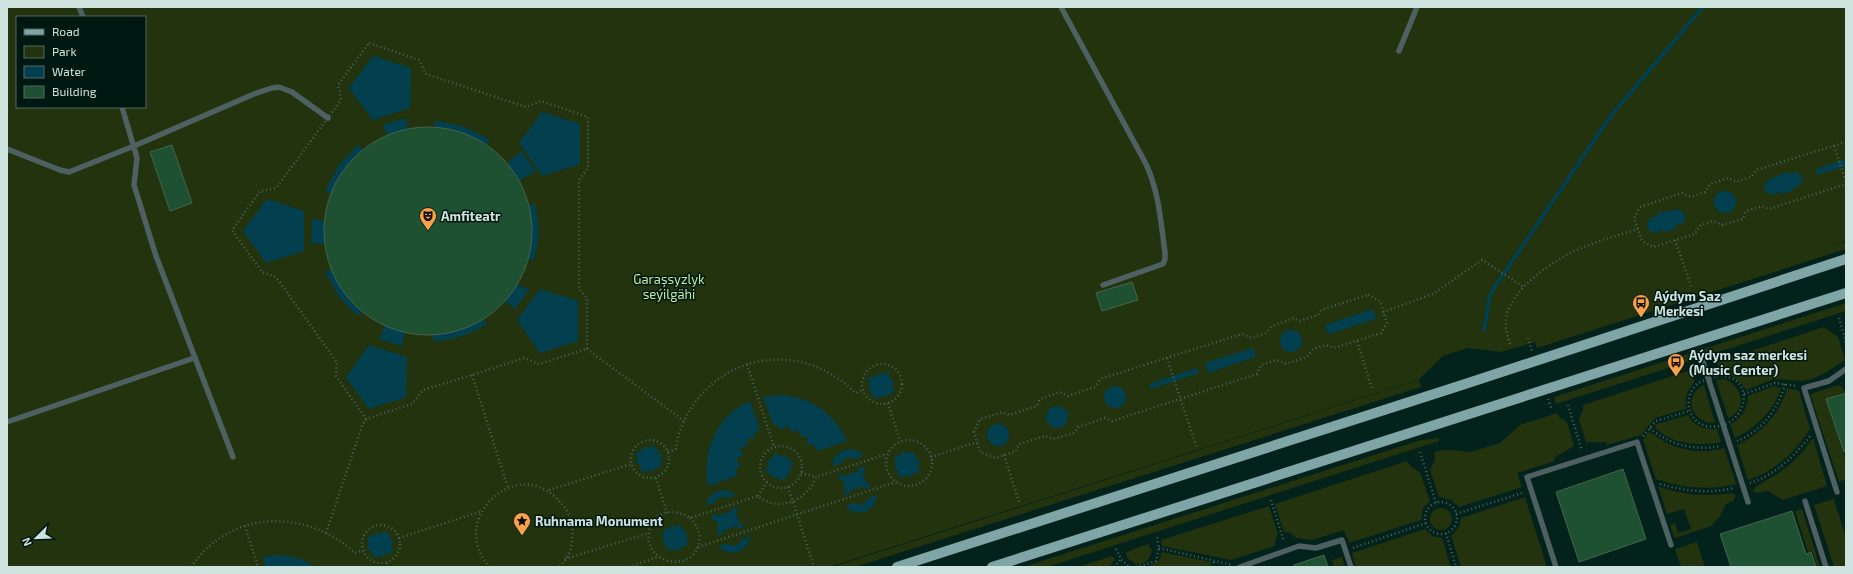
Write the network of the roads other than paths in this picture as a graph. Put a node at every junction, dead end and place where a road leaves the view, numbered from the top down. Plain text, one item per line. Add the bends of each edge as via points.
1 (1060, 7) edge
2 (1417, 7) edge
3 (1399, 51) dead end
4 (122, 108) edge
5 (328, 118) road end
6 (134, 146) junction
7 (7, 149) edge
8 (1846, 260) edge
9 (1103, 285) dead end
10 (1846, 293) edge
11 (194, 358) junction
12 (1703, 362) dead end
13 (1846, 369) edge
14 (7, 422) edge
15 (233, 457) dead end
16 (1837, 492) dead end
17 (1806, 501) dead end
18 (1748, 502) dead end
19 (1671, 545) dead end
20 (897, 567) edge
21 (992, 567) edge
22 (1240, 567) edge
23 (1351, 567) edge
24 (1556, 567) edge
25 (1826, 567) edge

1 - 9 lane via 1146,164 1157,195 1165,253 1163,264
2 - 3 lane
4 - 6 lane
5 - 6 lane via 300,96 279,87 254,94
6 - 7 lane via 69,172
6 - 11 lane via 134,185 156,256
8 - 20 main road
10 - 21 main road
11 - 14 lane
11 - 15 lane
12 - 18 lane
13 - 16 lane via 1829,380 1804,388
17 - 25 lane
19 - 24 lane via 1637,442 1527,477
22 - 23 lane via 1299,546 1316,548 1342,540

